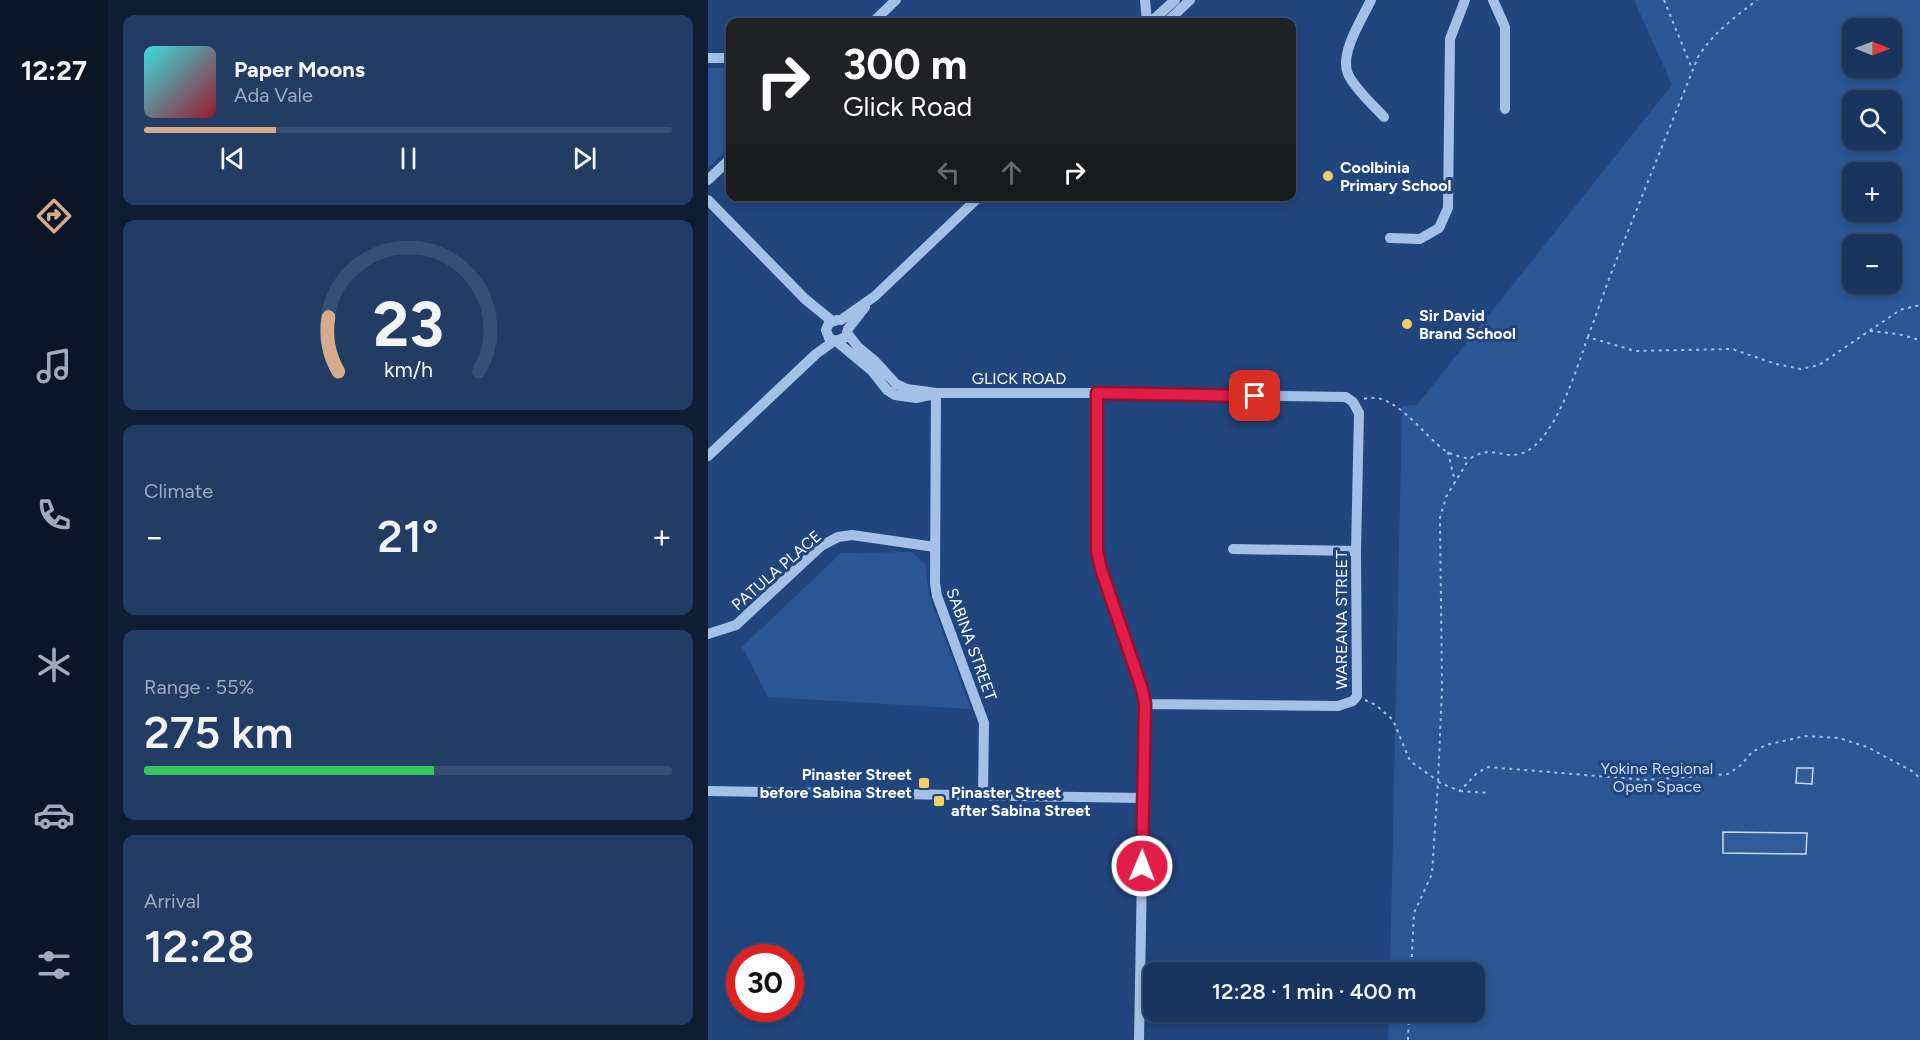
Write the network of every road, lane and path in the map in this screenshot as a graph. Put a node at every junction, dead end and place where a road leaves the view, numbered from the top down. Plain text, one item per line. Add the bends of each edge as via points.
1 (896, 0) edge
2 (1145, 0) edge
3 (1175, 0) edge
4 (1190, 0) edge
5 (1371, 0) edge
6 (1465, 0) edge
7 (1492, 0) edge
8 (1664, 0) edge
9 (1757, 0) edge
10 (877, 18) edge
11 (1148, 18) edge
12 (1154, 18) edge
13 (1171, 18) edge
14 (708, 58) edge
15 (726, 58) edge
16 (1693, 71) junction
17 (1505, 110) dead end
18 (1384, 117) dead end
19 (726, 163) edge
20 (708, 180) edge
21 (708, 200) edge
22 (975, 201) edge
23 (1390, 238) dead end
24 (1920, 305) edge
25 (836, 331) junction
26 (1869, 331) junction
27 (1588, 337) junction
28 (1920, 340) edge
29 (936, 393) junction
30 (1097, 393) junction
31 (1353, 402) junction
32 (1448, 452) junction
33 (708, 456) edge
34 (1469, 459) junction
35 (1455, 483) junction
36 (935, 547) junction
37 (1233, 549) dead end
38 (1356, 551) junction
39 (708, 634) edge
40 (1357, 696) junction
41 (1145, 704) junction
42 (1920, 778) edge
43 (1438, 781) junction
44 (708, 791) edge
45 (1460, 791) junction
46 (1488, 793) dead end
47 (983, 795) junction
48 (1143, 798) junction
49 (1412, 962) edge
50 (1409, 1022) edge
51 (1139, 1040) edge
52 (1408, 1040) edge

1 - 10 street
2 - 11 street
3 - 12 street
4 - 13 street
5 - 18 street via 1345,62 1348,75
6 - 23 street via 1450,39 1448,208 1439,228 1420,239
7 - 17 street via 1505,27
8 - 16 path
9 - 16 path via 1708,41
14 - 15 street
16 - 27 path
19 - 20 street
21 - 25 street, GLICK ROAD
22 - 25 street
24 - 26 path via 1900,310
25 - 29 street, GLICK ROAD via 895,395 916,398
25 - 33 street
26 - 27 path via 1819,366 1801,369 1732,349 1642,352
26 - 28 path
27 - 34 path via 1560,410 1542,440 1526,452 1510,457 1491,452
29 - 30 street, GLICK ROAD
29 - 36 street, SABINA STREET
30 - 31 street, GLICK ROAD via 1346,398
30 - 41 street via 1097,551
31 - 32 path via 1372,396 1390,401
31 - 38 street, WAREANA STREET via 1359,413
32 - 34 path
32 - 35 path
34 - 35 path
35 - 43 path via 1446,497 1440,527 1442,688
36 - 39 street, PATULA PLACE via 852,534 838,537 821,546 736,625
36 - 47 street, SABINA STREET via 937,596 984,723
37 - 38 street
38 - 40 street, WAREANA STREET
40 - 41 street, WAREANA STREET via 1338,706
40 - 43 path via 1376,705 1393,720 1410,761
41 - 48 street
42 - 45 path via 1867,747 1839,738 1805,736 1766,745 1728,774 1646,780 1488,767
43 - 45 path
43 - 49 path via 1432,874 1414,913
44 - 47 street
45 - 46 path
47 - 48 street
48 - 51 street
50 - 52 path

